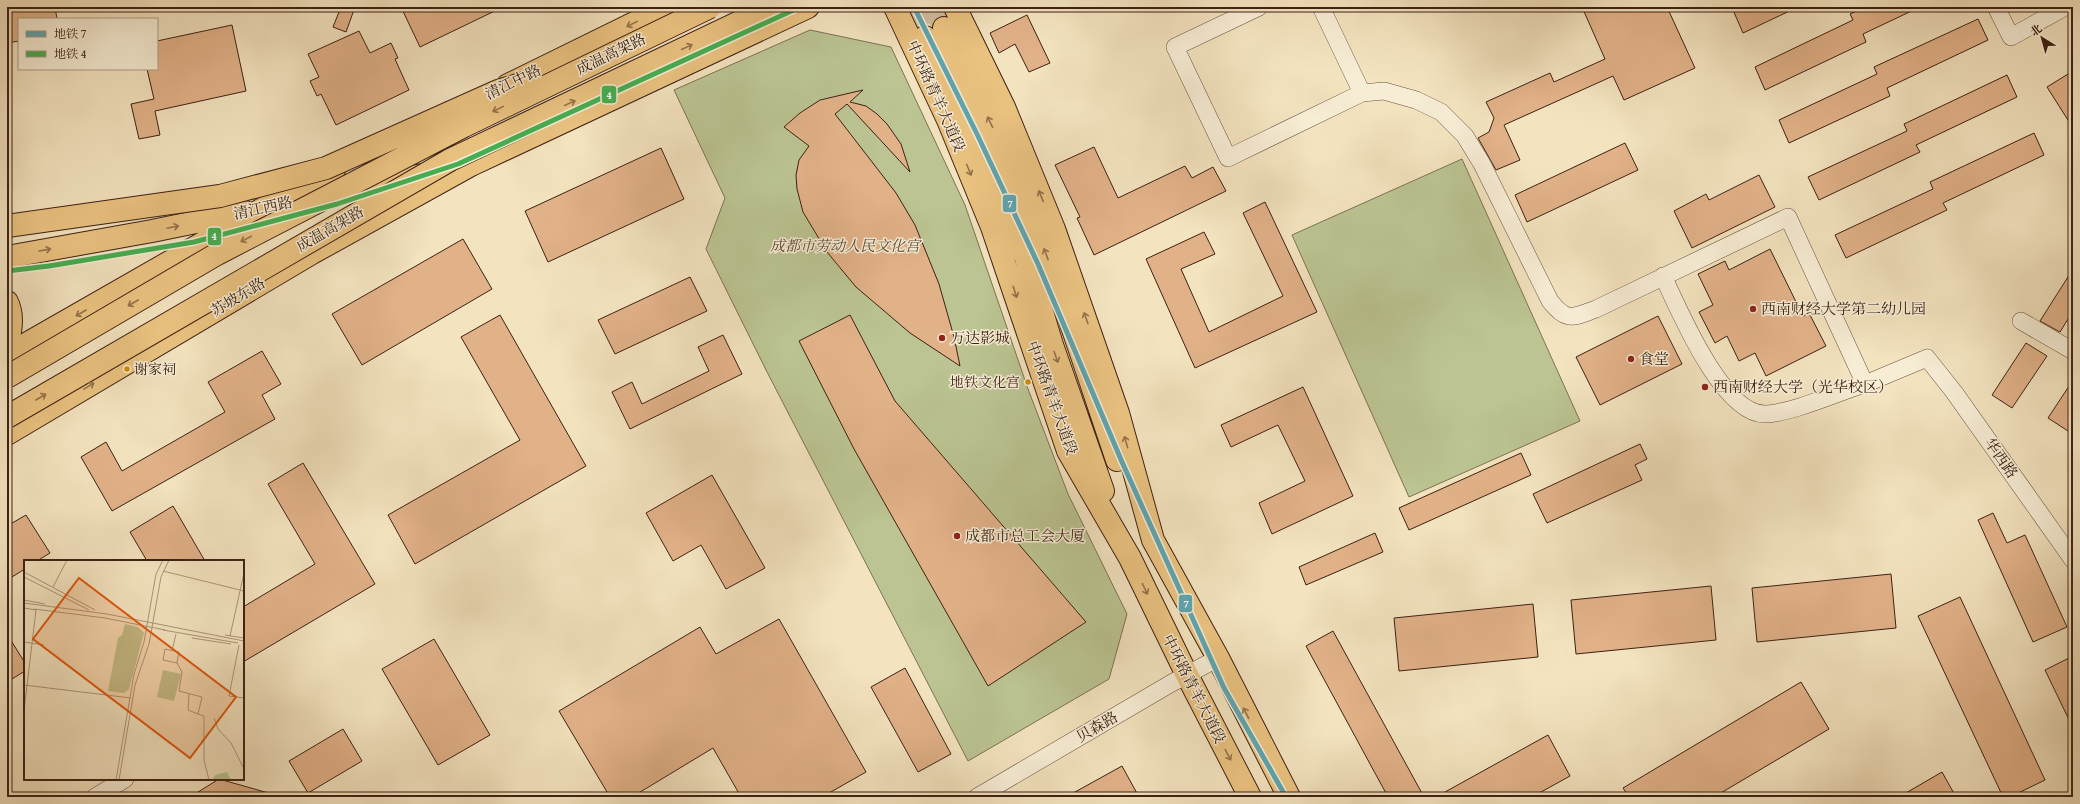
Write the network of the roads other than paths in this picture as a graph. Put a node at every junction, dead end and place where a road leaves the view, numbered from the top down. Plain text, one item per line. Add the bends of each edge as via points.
1 (667, 7) edge
2 (710, 7) edge
3 (771, 7) edge
4 (808, 7) edge
5 (895, 7) edge
6 (955, 7) tunnel mouth
7 (1321, 7) edge
8 (1996, 7) edge
9 (2065, 7) edge
10 (1249, 9) edge
11 (604, 58) junction
12 (1362, 93) junction
13 (359, 157) junction
14 (471, 165) junction
15 (264, 208) junction
16 (7, 226) edge
17 (7, 236) edge
18 (7, 257) edge
19 (1663, 276) junction
20 (7, 302) edge
21 (2021, 321) dead end
22 (7, 344) edge
23 (2073, 351) edge
24 (7, 355) edge
25 (7, 377) edge
26 (1865, 384) junction
27 (7, 417) edge
28 (7, 434) edge
29 (1153, 540) junction
30 (1130, 558) junction
31 (2073, 560) edge
32 (1218, 658) junction
33 (1187, 675) junction
34 (123, 780) edge
35 (95, 797) edge
36 (977, 797) edge
37 (1250, 797) edge
38 (1289, 797) edge

1 -> 13 main road, 清江中路
2 - 11 main road, 成温高架路, bridge
27 -> 3 main road, 成温高架路, bridge via 450,160
4 - 14 main road
5 -> 30 main road, 中环路青羊大道段 via 948,120 992,227 1068,451
29 -> 6 main road via 1118,413 1054,229 1004,107
7 - 12 street
8 - 9 street via 2011,37
10 - 12 street via 1175,47 1228,158
11 - 16 main road, bridge via 498,91 326,168 220,196
11 -> 25 main road, 成温高架路, bridge via 464,126 217,254
12 - 19 street via 1384,91 1416,100 1441,112 1465,136 1482,164 1550,301 1560,314 1573,317 1596,309
13 - 15 main road
13 - 17 main road, 清江西路 via 207,202
14 - 15 main road, 清江西路
28 -> 14 main road, 苏坡东路 via 312,253
18 -> 15 main road, 清江西路
15 -> 24 main road
19 - 26 street via 1708,365 1734,398 1751,412 1766,414 1789,410
19 - 26 street via 1788,217
20 - 22 main road via 10,307 11,333
21 - 23 street
26 - 31 street, 华西路 via 1928,358
29 -> 30 main road via 1115,455 1054,273 1015,173 935,32 1026,258 1052,345 1115,528
29 - 32 main road
30 -> 33 main road, 中环路青羊大道段
32 - 33 street, 贝森路
38 -> 32 main road
33 - 36 street, 贝森路
33 -> 37 main road, 中环路青羊大道段
34 - 35 street

